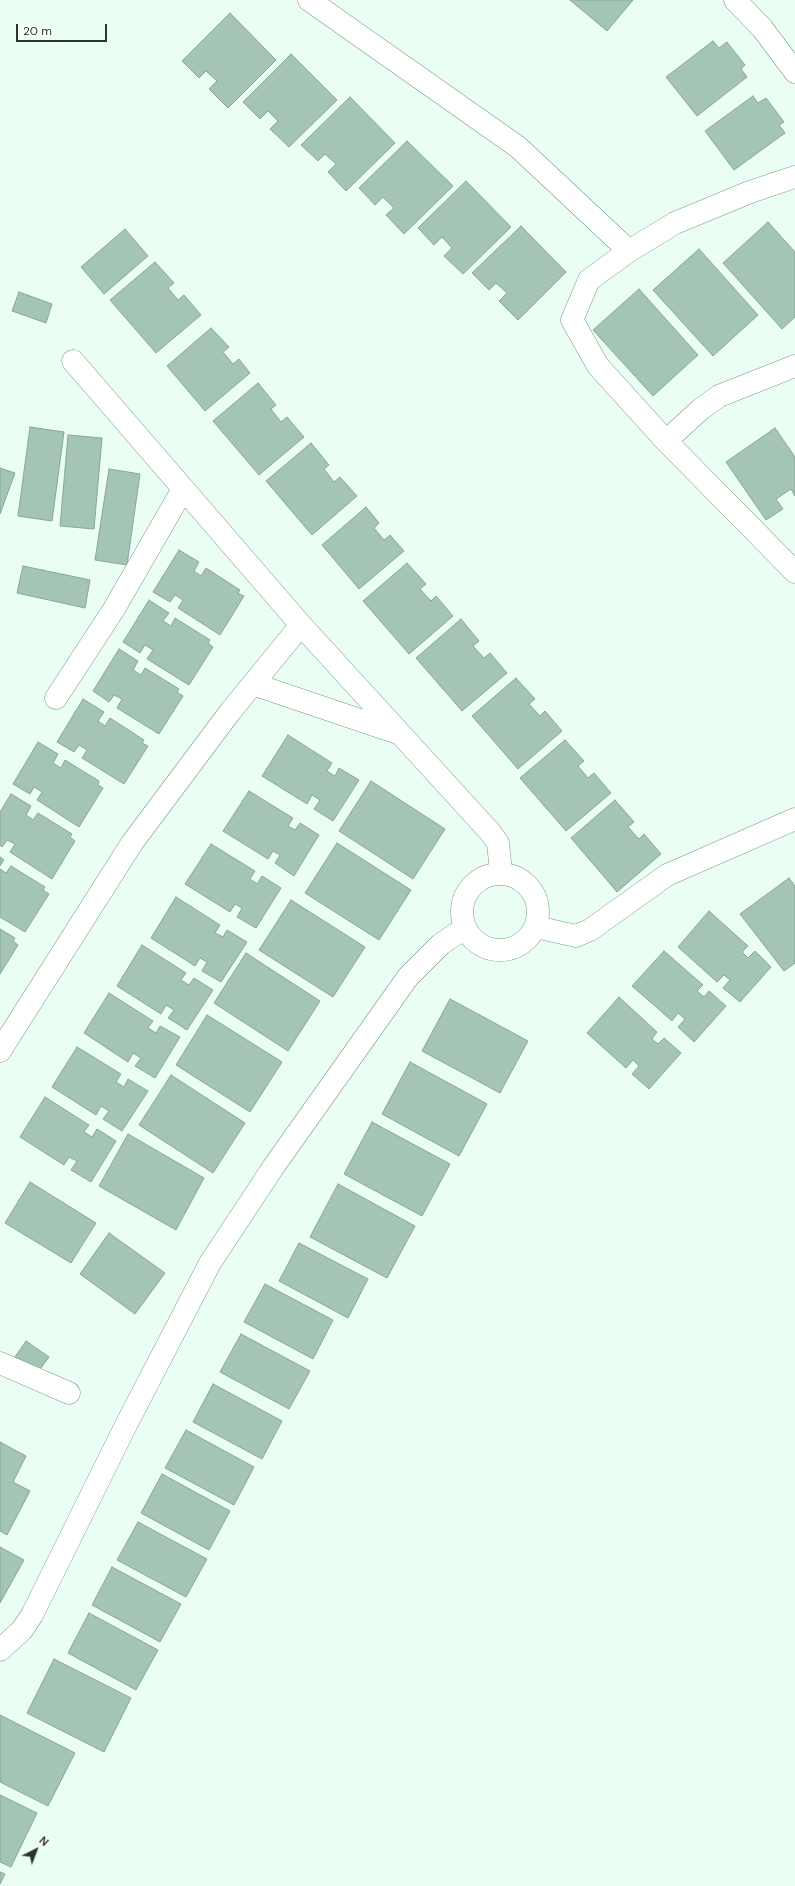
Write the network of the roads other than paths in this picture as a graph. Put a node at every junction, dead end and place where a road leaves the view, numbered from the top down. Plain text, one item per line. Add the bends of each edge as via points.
1 (309, 0) edge
2 (735, 0) edge
3 (795, 72) edge
4 (795, 178) edge
5 (629, 251) junction
6 (73, 361) dead end
7 (795, 366) edge
8 (666, 441) junction
9 (183, 489) junction
10 (795, 572) edge
11 (301, 626) junction
12 (253, 684) junction
13 (56, 698) dead end
14 (400, 734) junction
15 (795, 819) edge
16 (501, 872) junction
17 (536, 927) junction
18 (466, 930) junction
19 (0, 1051) edge
20 (0, 1363) edge
21 (69, 1392) dead end
22 (0, 1650) edge

1 - 5 street via 518,147
2 - 3 street via 762,28
4 - 5 street via 750,192 675,224
5 - 8 street via 590,280 572,320 598,366
6 - 9 street
7 - 8 street via 719,396
8 - 10 street
9 - 11 street
9 - 13 street via 114,609
11 - 12 street
11 - 14 street
12 - 14 street
12 - 19 street via 132,844
14 - 16 street via 498,843
15 - 17 street via 667,875 590,930 576,936
16 - 17 street via 525,881 538,902
16 - 18 street via 482,877 467,891 461,910
17 - 18 street via 528,939 516,948 502,951 487,949 475,942
18 - 22 street via 441,944 408,977 274,1166 210,1263 125,1426 32,1615 22,1630
20 - 21 street

